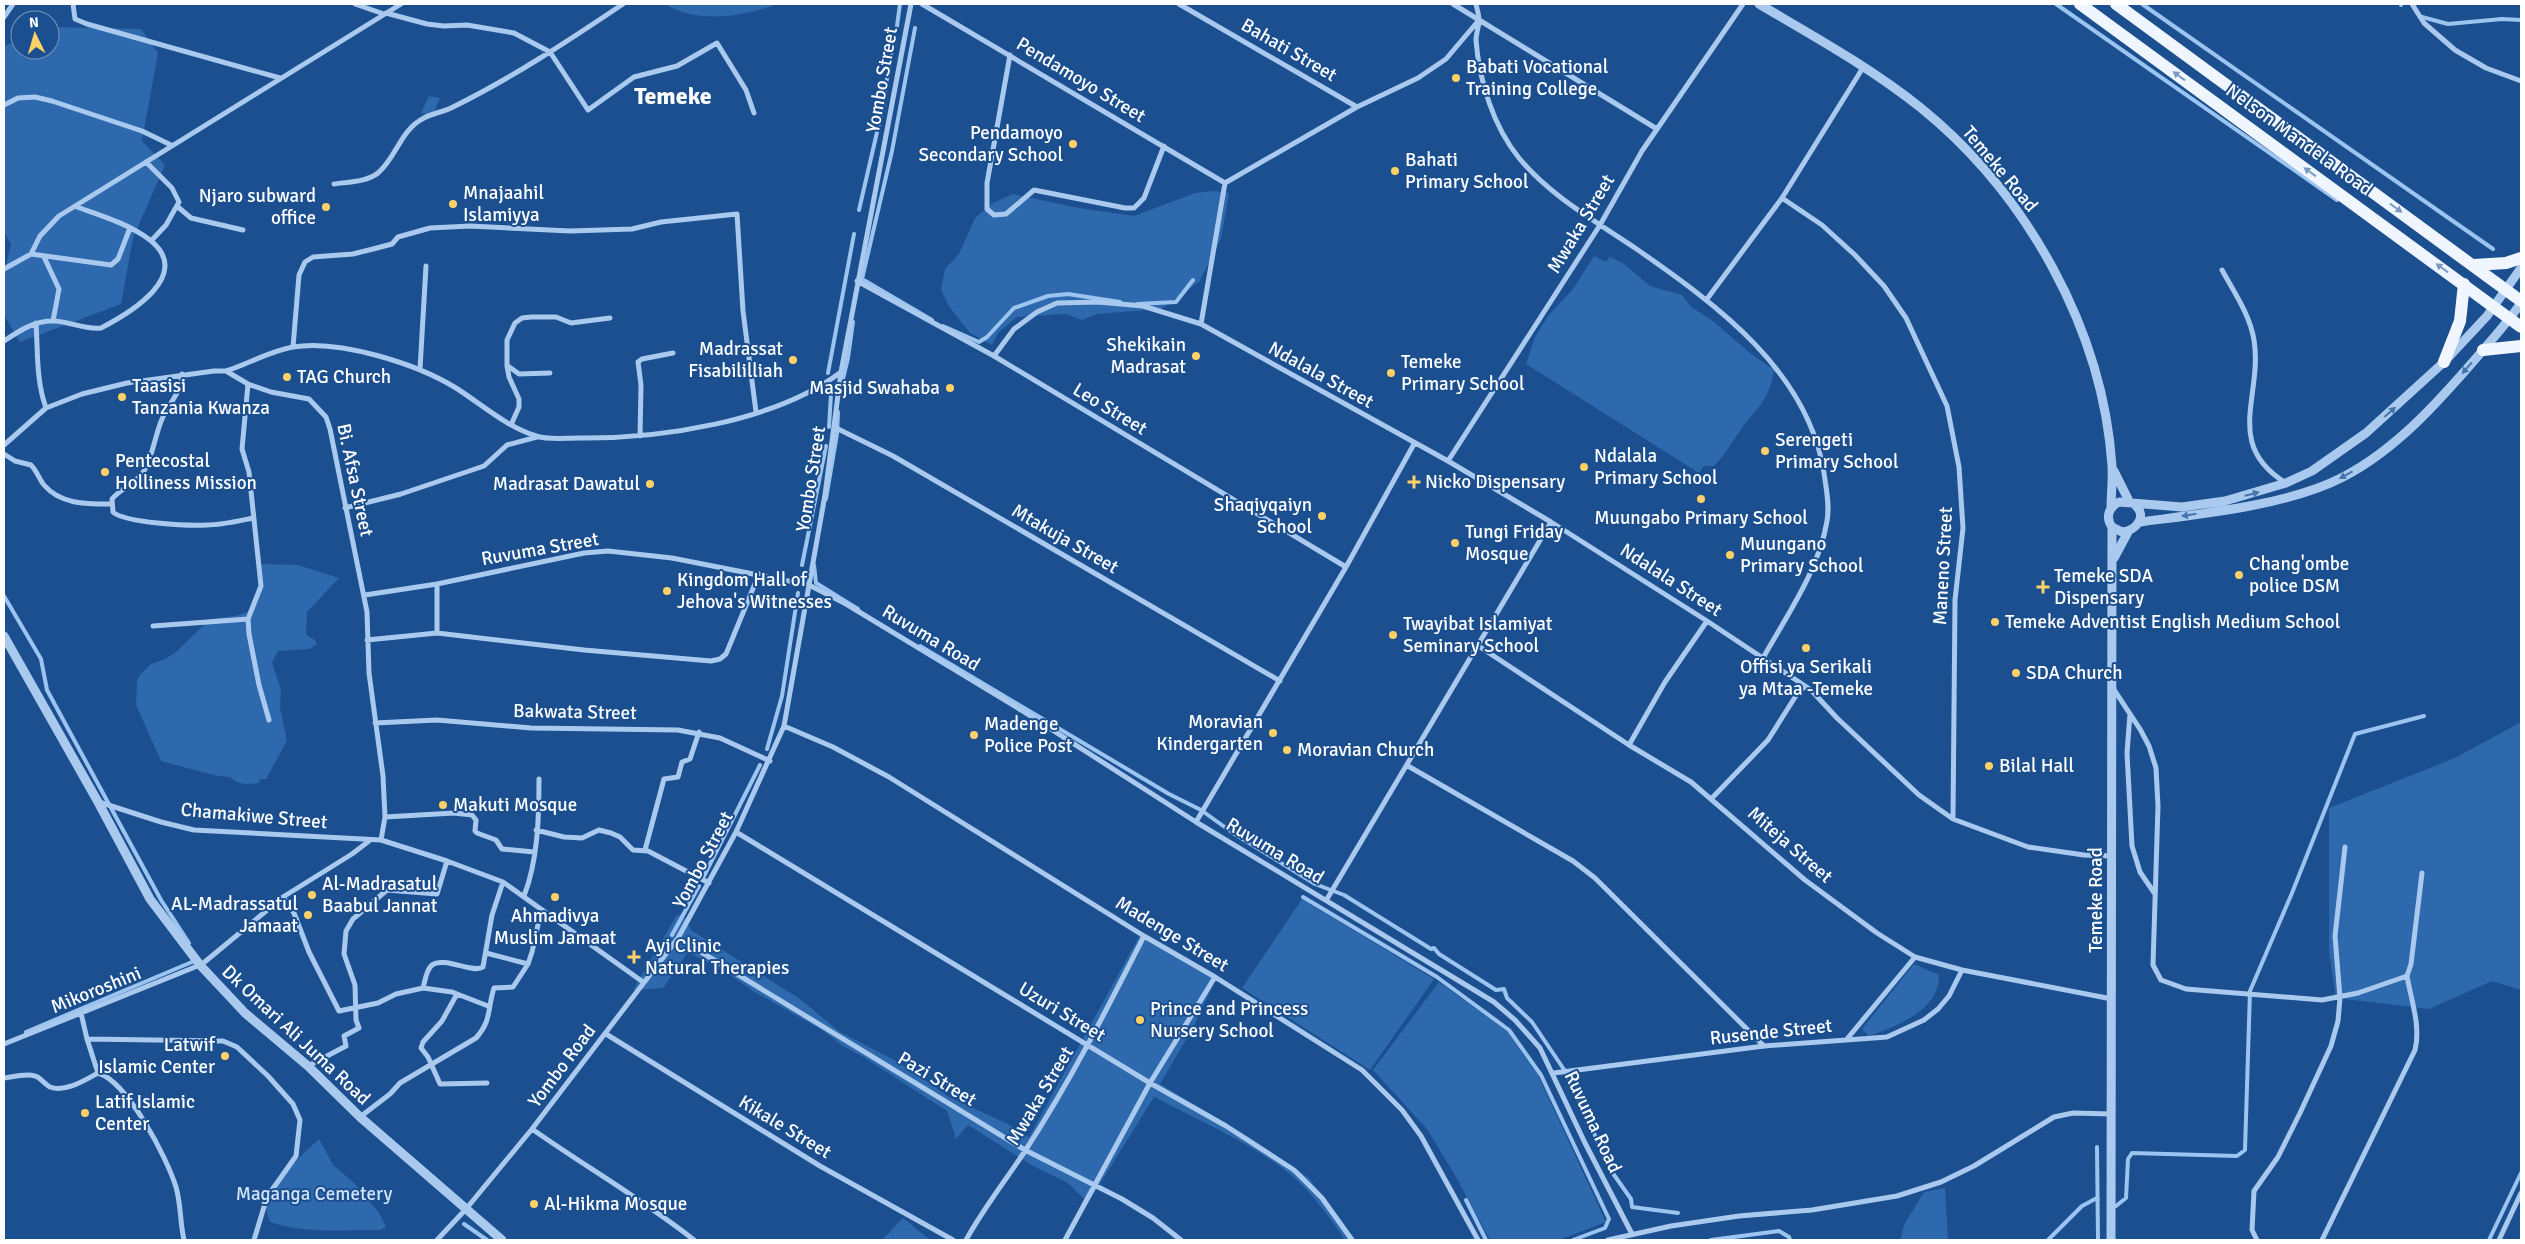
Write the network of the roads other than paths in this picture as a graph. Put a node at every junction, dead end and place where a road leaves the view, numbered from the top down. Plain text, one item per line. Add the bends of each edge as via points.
1 (13, 4) edge
2 (73, 4) edge
3 (355, 4) edge
4 (401, 4) edge
5 (623, 4) edge
6 (911, 4) edge
7 (922, 4) edge
8 (1179, 4) edge
9 (1453, 4) edge
10 (1476, 4) edge
11 (1743, 4) edge
12 (1759, 4) edge
13 (2080, 4) edge
14 (2116, 4) edge
15 (2412, 4) edge
16 (385, 14) junction
17 (4, 17) edge
18 (1479, 20) junction
19 (550, 52) junction
20 (1010, 55) junction
21 (1864, 66) junction
22 (280, 78) junction
23 (2521, 82) edge
24 (4, 105) edge
25 (1357, 107) junction
26 (754, 113) dead end
27 (1656, 129) junction
28 (171, 146) junction
29 (1164, 146) junction
30 (146, 162) junction
31 (1225, 183) junction
32 (334, 184) dead end
33 (1782, 198) junction
34 (77, 206) junction
35 (178, 207) junction
36 (1600, 225) junction
37 (130, 228) junction
38 (243, 230) dead end
39 (151, 241) junction
40 (31, 254) junction
41 (44, 257) junction
42 (2521, 258) edge
43 (2474, 265) junction
44 (426, 266) dead end
45 (4, 268) edge
46 (2521, 268) edge
47 (2222, 270) dead end
48 (857, 281) junction
49 (2464, 284) junction
50 (2506, 289) junction
51 (1707, 299) junction
52 (2521, 302) edge
53 (2495, 306) junction
54 (610, 318) dead end
55 (2511, 318) junction
56 (54, 321) junction
57 (36, 323) junction
58 (1200, 324) junction
59 (2521, 327) edge
60 (4, 341) edge
61 (2521, 346) edge
62 (293, 347) junction
63 (2483, 350) junction
64 (673, 352) dead end
65 (994, 356) junction
66 (2444, 362) junction
67 (507, 366) junction
68 (420, 369) junction
69 (226, 372) junction
70 (841, 372) junction
71 (550, 373) dead end
72 (182, 374) junction
73 (248, 384) junction
74 (46, 408) junction
75 (756, 412) junction
76 (511, 425) junction
77 (834, 427) junction
78 (640, 436) junction
79 (538, 437) junction
80 (1414, 444) junction
81 (4, 445) edge
82 (4, 454) edge
83 (1448, 461) junction
84 (2112, 469) junction
85 (2286, 483) junction
86 (112, 504) junction
87 (2132, 504) junction
88 (345, 508) junction
89 (2111, 508) junction
90 (253, 518) junction
91 (1552, 522) junction
92 (2140, 522) junction
93 (2112, 527) junction
94 (2128, 532) junction
95 (2113, 561) junction
96 (1346, 567) junction
97 (759, 574) junction
98 (437, 584) junction
99 (808, 585) junction
100 (365, 595) junction
101 (248, 619) junction
102 (1707, 621) junction
103 (153, 626) dead end
104 (437, 633) junction
105 (4, 636) edge
106 (367, 640) junction
107 (1477, 645) junction
108 (1763, 658) junction
109 (1280, 681) junction
110 (1806, 686) junction
111 (2111, 686) junction
112 (2130, 714) junction
113 (269, 720) dead end
114 (375, 723) junction
115 (784, 726) junction
116 (699, 732) junction
117 (1629, 745) junction
118 (770, 761) junction
119 (1408, 766) junction
120 (539, 779) dead end
121 (1712, 798) junction
122 (98, 802) junction
123 (385, 817) junction
124 (1953, 819) junction
125 (1196, 822) junction
126 (536, 830) junction
127 (736, 832) junction
128 (382, 840) junction
129 (370, 841) junction
130 (2345, 847) dead end
131 (645, 850) junction
132 (534, 852) junction
133 (2113, 856) junction
134 (447, 861) junction
135 (2422, 873) dead end
136 (503, 882) junction
137 (710, 882) junction
138 (2155, 894) junction
139 (524, 896) junction
140 (283, 897) junction
141 (1327, 899) junction
142 (541, 910) junction
143 (1144, 936) junction
144 (678, 938) junction
145 (486, 953) junction
146 (1915, 957) junction
147 (528, 964) junction
148 (201, 965) junction
149 (1962, 970) junction
150 (2407, 976) junction
151 (1215, 977) junction
152 (643, 982) junction
153 (423, 988) junction
154 (457, 994) junction
155 (2340, 998) junction
156 (2112, 999) junction
157 (356, 1006) junction
158 (488, 1006) junction
159 (81, 1013) junction
160 (606, 1034) junction
161 (87, 1039) junction
162 (1847, 1039) junction
163 (4, 1044) edge
164 (1088, 1046) junction
165 (1764, 1046) junction
166 (431, 1065) junction
167 (308, 1066) junction
168 (98, 1073) junction
169 (1554, 1073) junction
170 (4, 1078) edge
171 (487, 1083) dead end
172 (1150, 1083) junction
173 (2113, 1114) junction
174 (360, 1117) junction
175 (532, 1129) junction
176 (1025, 1150) junction
177 (1094, 1186) junction
178 (2521, 1193) edge
179 (466, 1209) junction
180 (1632, 1234) junction
181 (184, 1240) edge
182 (254, 1240) edge
183 (437, 1240) edge
184 (502, 1240) edge
185 (694, 1240) edge
186 (953, 1240) edge
187 (966, 1240) edge
188 (1065, 1240) edge
189 (1181, 1240) edge
190 (1352, 1240) edge
191 (1478, 1240) edge
192 (1608, 1240) edge
193 (2111, 1240) edge
194 (2257, 1240) edge
195 (2322, 1240) edge
196 (2500, 1240) edge

1 - 17 street
2 - 22 street via 75,19 87,24
3 - 16 street
4 - 16 street
5 - 19 street
6 - 48 street, Yombo Street
7 - 20 street, Pendamoyo Street
8 - 25 street, Bahati Street
9 - 18 street
10 - 18 street
11 - 27 street, Mwaka Street
12 - 21 street, Temeke Road
49 -> 13 main road, Nelson Mandela Road
14 -> 43 main road, Nelson Mandela Road
15 - 23 street via 2424,22 2455,50 2486,68
16 - 19 street via 426,24 467,25 514,33
16 - 22 street
18 - 25 street via 1434,68
18 - 27 street
18 - 36 street via 1476,38 1479,63 1498,126 1518,157 1544,184
19 - 26 street via 588,110 634,78 677,66 717,43 746,90
19 - 32 street via 467,100 413,125 378,173
20 - 29 street, Pendamoyo Street
20 - 29 street via 987,189 987,209 994,215 1006,214 1034,190 1134,208 1144,198
21 - 33 street
21 - 84 street, Temeke Road via 1960,143 2012,204 2037,242 2086,344 2110,438
22 - 28 street
24 - 28 street via 18,98 52,101 142,131
25 - 31 street
27 - 36 street, Mwaka Street
28 - 30 street
29 - 31 street, Pendamoyo Street
30 - 34 street
30 - 35 street via 178,196
31 - 58 street
33 - 51 street
33 - 124 street, Maneno Street via 1822,225 1856,254 1884,286 1906,318 1947,406 1959,467 1963,528 1955,600
34 - 37 street
34 - 40 street via 49,226
35 - 38 street via 191,218
35 - 39 street via 159,235
36 - 51 street
36 - 83 street, Mwaka Street
37 - 39 street
37 - 41 street via 118,259 111,265
39 - 56 street via 160,250 165,271 157,289 149,296 102,328
40 - 41 street
40 - 45 street
41 - 56 street via 58,289
42 - 43 main road
43 - 50 main road, Nelson Mandela Road
44 - 68 street
46 - 50 street
47 - 85 street via 2247,315 2254,340 2249,430 2254,449 2268,472
48 - 65 street, Leo Street
48 - 70 street, Yombo Street
49 - 53 main road, Nelson Mandela Road
49 - 66 main road via 2460,321
50 - 52 main road, Nelson Mandela Road
50 - 53 street
51 - 108 street via 1746,335 1789,386 1806,412 1823,466 1828,498 1828,521 1811,571
52 - 55 street
53 - 55 main road, Nelson Mandela Road
53 - 66 street
54 - 67 street via 578,323 563,322 556,317 522,318 514,323 507,340
55 - 59 main road
55 - 63 street
56 - 57 street
57 - 60 street
57 - 74 street via 36,367
58 - 65 street, Ndalala Street via 1143,306 1057,303 1036,312 1014,329
58 - 80 street, Ndalala Street
61 - 63 main road
62 - 68 street via 337,348
62 - 69 street
62 - 75 street via 300,276 305,262 313,257 353,254 392,244 398,237 430,228 624,230 661,222 737,214 743,311
63 -> 92 street via 2412,426 2390,446 2343,478 2285,498
64 - 78 street via 642,358 638,362
65 - 96 street, Leo Street
85 -> 66 street via 2312,471 2366,433
67 - 71 street via 519,374
67 - 76 street via 519,399
68 - 76 street via 445,381
69 - 72 street
69 - 73 street, Bi. Afsa Street
70 - 75 street via 805,396
70 - 77 street, Yombo Street
72 - 74 street via 82,394
72 - 86 street via 179,391 162,419 144,470 134,482 116,494
73 - 88 street, Bi. Afsa Street via 309,399 319,408 330,429
73 - 90 street via 242,450 249,472
74 - 81 street
75 - 78 street via 697,428
76 - 79 street
77 - 99 street, Yombo Street
77 - 109 street, Mtakuja Street via 893,456
78 - 79 street
79 - 88 street via 501,448 484,466 400,494
80 - 83 street, Ndalala Street
80 - 96 street
82 - 86 street via 31,465 44,485 62,497 75,503
83 - 91 street, Ndalala Street
84 - 87 street
84 - 89 street, Temeke Road
87 -> 85 street via 2182,508 2225,501
86 - 90 street via 118,517 140,520 208,525
87 - 89 street via 2119,502
87 - 92 street via 2139,508
88 - 100 street, Bi. Afsa Street
89 - 93 street via 2108,518
90 - 101 street via 261,586
91 - 102 street, Ndalala Street
91 - 107 street
92 - 94 street
93 - 94 street via 2116,531
93 - 95 street
94 - 95 street
95 - 111 street, Temeke Road via 2110,578
96 - 109 street
97 - 98 street, Ruvuma Street via 672,558 608,551 584,553
97 - 99 street, Ruvuma Street
97 - 104 street via 730,646 720,659 682,660
98 - 100 street, Ruvuma Street
98 - 104 street
99 - 115 street, Yombo Street
99 - 125 street, Ruvuma Road via 846,604 1013,705
100 - 106 street, Bi. Afsa Street
101 - 103 street
101 - 113 street via 252,651
102 - 108 street, Ndalala Street
102 - 117 street
104 - 106 street
105 - 122 street, Dk Omari Ali Juma Road
106 - 114 street, Bi. Afsa Street
107 - 117 street, Miteja Street
107 - 119 street
108 - 110 street, Ndalala Street
109 - 125 street
110 - 121 street via 1797,694 1768,740
110 - 124 street, Ndalala Street via 1919,795
111 - 112 street
111 - 133 street, Temeke Road
112 - 138 street via 2127,753 2132,846 2140,872
112 - 138 street via 2149,746 2156,768
114 - 116 street, Bakwata Street via 437,720 516,727 646,728
114 - 123 street, Bi. Afsa Street
115 - 118 street, Yombo Street
115 - 143 street, Madenge Street via 833,747 889,777
116 - 118 street, Bakwata Street via 738,745
116 - 131 street via 690,759 682,762 678,777 664,780 661,786
117 - 121 street, Miteja Street
118 - 127 street, Yombo Street
119 - 141 street
119 - 165 street via 1573,861 1595,878
120 - 126 street
121 - 146 street, Miteja Street via 1805,880
122 - 129 street, Chamakiwe Street via 194,830
122 - 148 street, Dk Omari Ali Juma Road via 150,899
123 - 128 street, Bi. Afsa Street
123 - 132 street via 472,815 476,820 477,833 496,840 502,849
124 - 133 street, Ndalala Street via 2028,847
125 - 141 street, Ruvuma Road
126 - 131 street via 582,838 595,831 603,831 617,835 633,850
126 - 132 street
127 - 137 street, Yombo Street
127 - 164 street, Uzuri Street
128 - 129 street, Chamakiwe Street
128 - 134 street
129 - 140 street, Mikoroshini
130 - 155 street via 2335,936
131 - 137 street
132 - 139 street via 531,878
133 - 156 street, Temeke Road
134 - 136 street
134 - 157 street via 437,894 387,890 349,924 344,954 355,985
135 - 150 street
136 - 139 street
136 - 145 street via 492,915
137 - 144 street, Yombo Street
138 - 155 street via 2153,965 2161,980 2186,990 2322,1000
139 - 142 street
140 - 148 street, Mikoroshini
140 - 157 street via 338,1010
141 - 169 street, Ruvuma Road via 1494,1002 1532,1037
142 - 147 street
142 - 152 street
143 - 151 street, Madenge Street
143 - 164 street, Mwaka Street
144 - 152 street, Yombo Road
144 - 176 street, Pazi Street
145 - 147 street
145 - 153 street via 480,969 458,964 434,964
146 - 149 street, Miteja Street
146 - 162 street
147 - 158 street via 513,987 495,987
148 - 159 street, Mikoroshini
148 - 167 street, Dk Omari Ali Juma Road via 245,1013
149 - 156 street, Miteja Street
149 - 162 street, Rusende Street via 1949,996 1924,1020 1887,1037
150 - 155 street
150 - 195 street via 2417,1032 2415,1050
151 - 172 street
151 - 191 street, Madenge Street via 1362,1070 1380,1086 1421,1136
152 - 160 street, Yombo Road
153 - 154 street
153 - 157 street via 396,994 378,1003
154 - 158 street
154 - 166 street via 442,1021 421,1046
155 - 194 street via 2335,1034 2315,1082 2278,1157 2254,1191 2252,1230
156 - 173 street, Temeke Road
157 - 167 street via 358,1028 344,1036 346,1046
158 - 166 street via 488,1023 476,1038
159 - 161 street
159 - 163 street, Mikoroshini
160 - 175 street, Yombo Road
160 - 186 street, Kikale Street via 820,1166
161 - 168 street
161 - 182 street via 223,1041 237,1047 288,1098 300,1120 296,1156 267,1197
162 - 165 street, Rusende Street
164 - 172 street, Uzuri Street
164 - 176 street, Mwaka Street
165 - 169 street, Rusende Street
166 - 171 street via 440,1084
166 - 174 street via 400,1083
167 - 174 street, Dk Omari Ali Juma Road
168 - 170 street via 59,1089 38,1076
168 - 181 street via 110,1078 122,1090 172,1173
169 - 180 street, Ruvuma Road via 1585,1144
172 - 177 street
172 - 190 street, Uzuri Street via 1294,1170 1322,1198
173 - 180 street via 2073,1113 2054,1117 1974,1166 1941,1182 1897,1196 1812,1210 1730,1217
173 - 193 street, Temeke Road
174 - 179 street, Dk Omari Ali Juma Road
175 - 179 street, Yombo Road
175 - 185 street via 658,1212
176 - 177 street, Pazi Street
176 - 187 street, Mwaka Street
177 - 188 street
177 - 189 street, Pazi Street via 1153,1218
178 - 196 street
179 - 183 street, Yombo Road
179 - 184 street, Dk Omari Ali Juma Road
180 - 192 street

